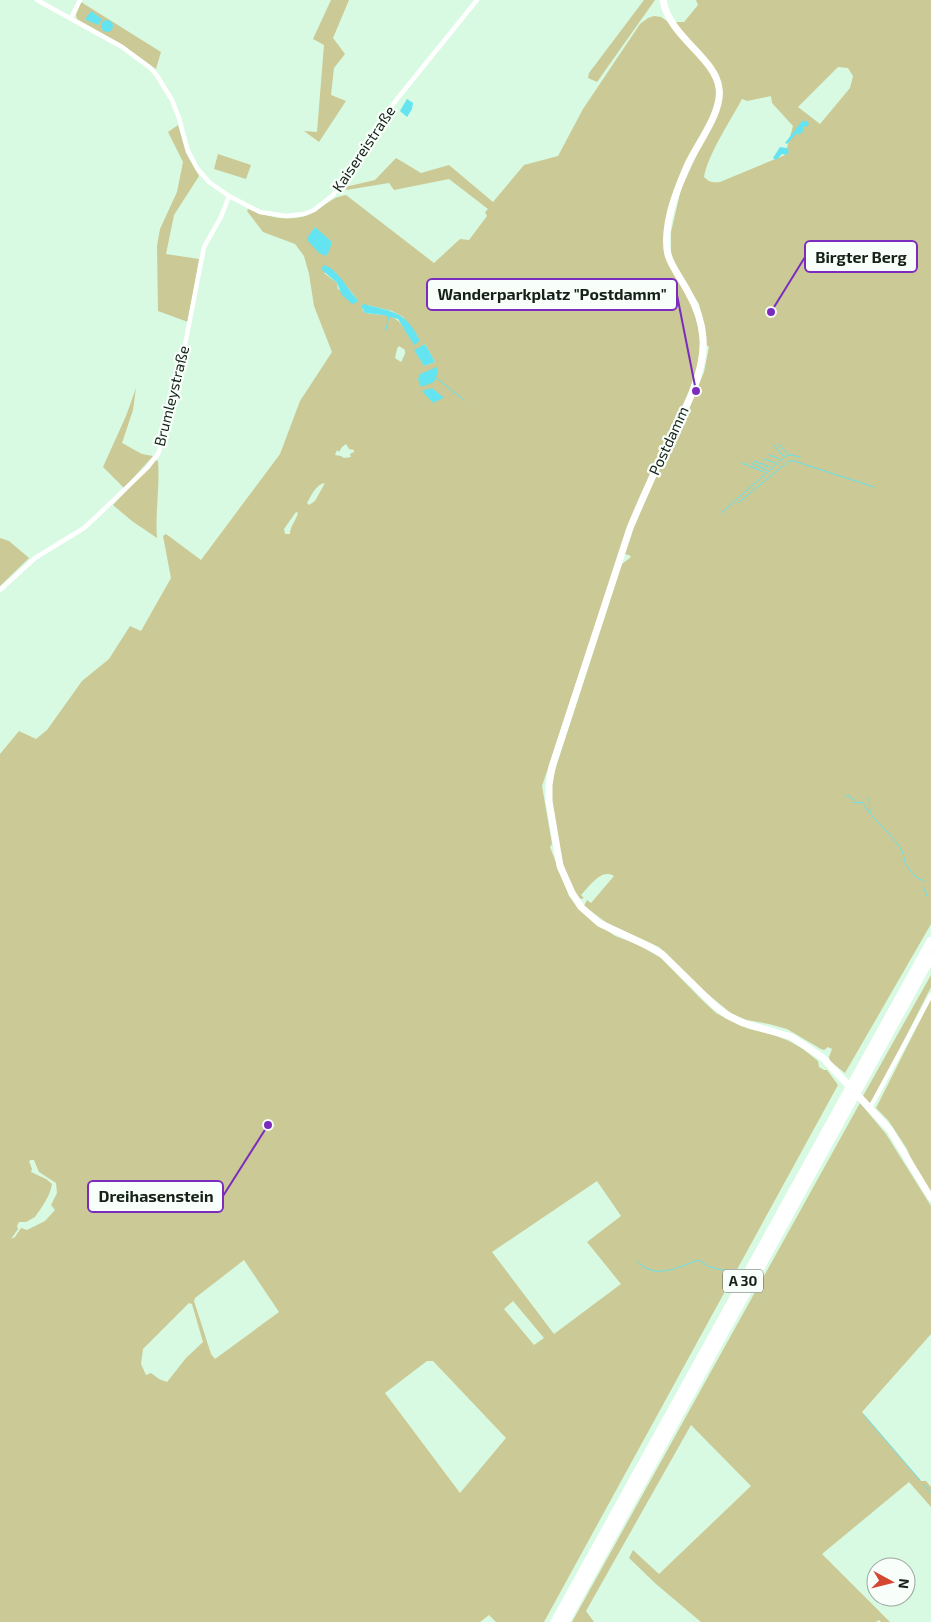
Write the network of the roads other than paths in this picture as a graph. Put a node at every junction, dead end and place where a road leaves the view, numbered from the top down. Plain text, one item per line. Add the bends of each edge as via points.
1 (37, 0) edge
2 (80, 0) edge
3 (477, 0) edge
4 (663, 0) edge
5 (71, 18) junction
6 (229, 196) junction
7 (0, 590) edge
8 (931, 940) edge
9 (931, 957) edge
10 (931, 995) edge
11 (869, 1107) junction
12 (931, 1198) edge
13 (555, 1622) edge
14 (565, 1622) edge

1 - 5 street, Kaisereistraße
2 - 5 street
3 - 6 street, Kaisereistraße via 397,99 333,195 323,204 304,214 286,216 260,212
4 - 11 street, Postdamm via 674,26 716,76 720,90 716,109 677,191 670,213 666,246 671,263 697,311 703,352 686,404 630,528 552,767 549,801 560,866 572,893 585,911 599,922 662,954 727,1015 792,1037 823,1058
5 - 6 street, Kaisereistraße via 142,60 156,74 176,109 193,160 209,182
6 - 7 street, Brumleystraße via 204,246 170,414 158,454 84,528 35,558
8 - 13 highway, A 30
9 - 14 highway, A 30
10 - 11 street
11 - 12 street, Postdamm via 895,1138

